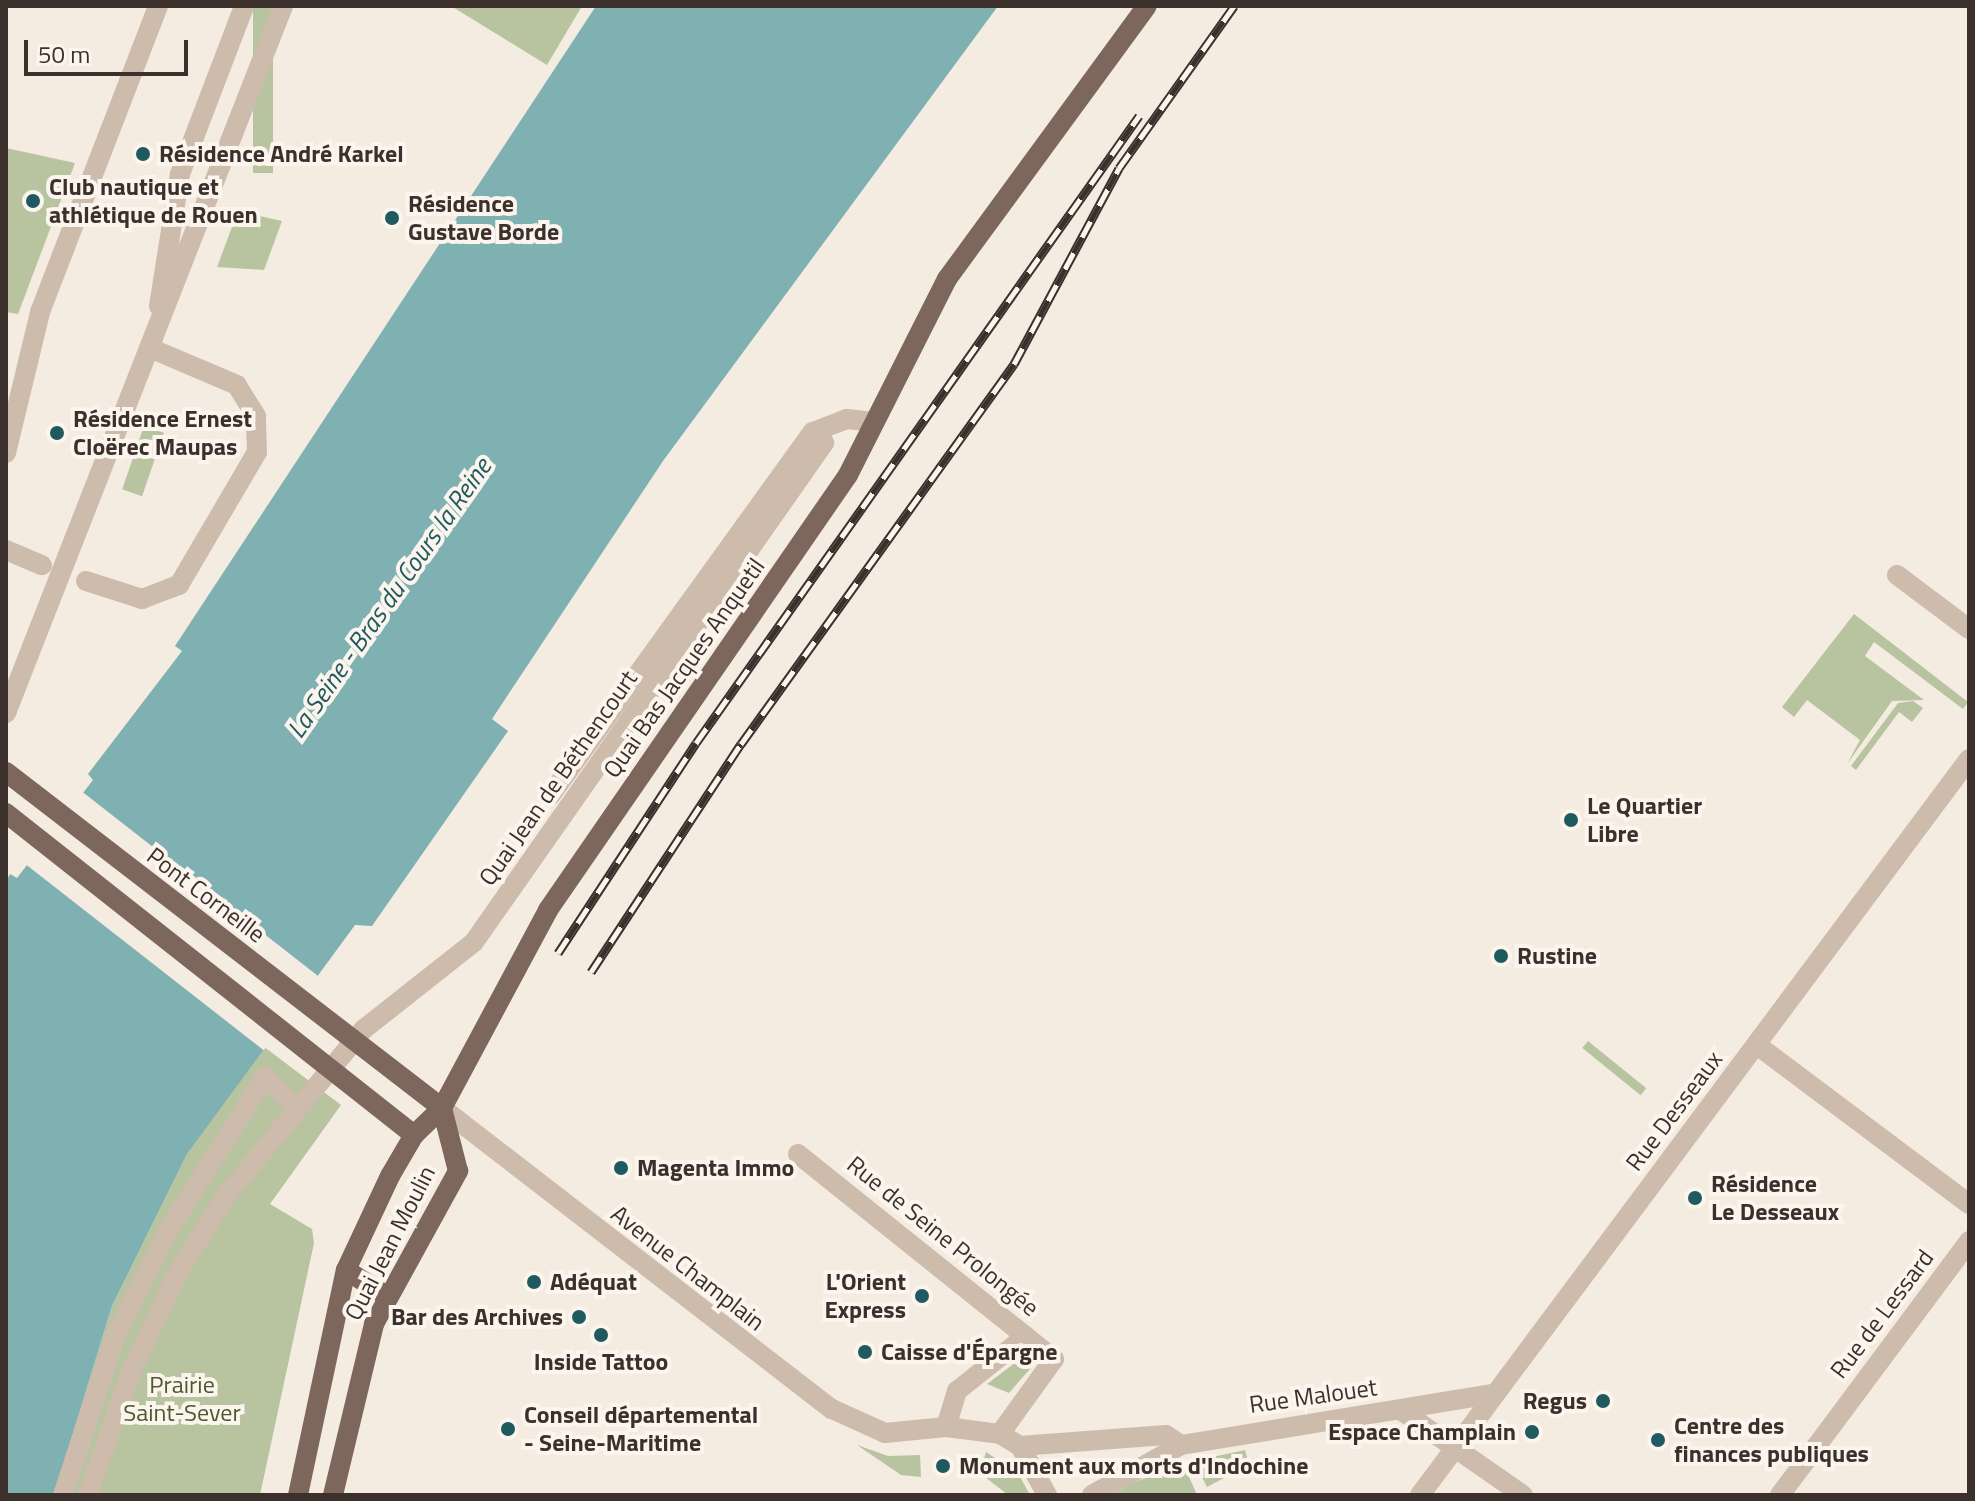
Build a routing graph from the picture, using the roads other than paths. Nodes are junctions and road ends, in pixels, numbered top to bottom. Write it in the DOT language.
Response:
graph roads {
  1 [pos="158,6"];
  2 [pos="244,6"];
  3 [pos="283,6"];
  4 [pos="1147,6"];
  5 [pos="152,343"];
  6 [pos="874,422"];
  7 [pos="824,443"];
  8 [pos="6,453"];
  9 [pos="6,550"];
  10 [pos="42,565"];
  11 [pos="1897,575"];
  12 [pos="86,581"];
  13 [pos="1969,629"];
  14 [pos="6,713"];
  15 [pos="1969,759"];
  16 [pos="6,772"];
  17 [pos="550,796"];
  18 [pos="6,813"];
  19 [pos="1757,1045"];
  20 [pos="442,1108"];
  21 [pos="297,1109"];
  22 [pos="414,1135"];
  23 [pos="798,1154"];
  24 [pos="1969,1204"];
  25 [pos="1969,1241"];
  26 [pos="346,1270"];
  27 [pos="388,1297"];
  28 [pos="1026,1336"];
  29 [pos="1493,1394"];
  30 [pos="1402,1411"];
  31 [pos="946,1427"];
  32 [pos="1000,1434"];
  33 [pos="1181,1445"];
  34 [pos="1020,1446"];
  35 [pos="1458,1448"];
  36 [pos="63,1495"];
  37 [pos="88,1495"];
  38 [pos="298,1495"];
  39 [pos="333,1495"];
  40 [pos="1047,1495"];
  41 [pos="1092,1495"];
  42 [pos="1420,1495"];
  43 [pos="1523,1495"];
  44 [pos="1780,1495"];
  1 -- 8 [label="street"];
  2 -- 5 [label="street"];
  3 -- 5 [label="street"];
  4 -- 6 [label="main road, Quai Bas Jacques Anquetil"];
  5 -- 12 [label="street"];
  5 -- 14 [label="street"];
  6 -- 17 [label="street, Quai Bas Jacques Anquetil"];
  6 -- 20 [label="main road, Quai Bas Jacques Anquetil"];
  7 -- 21 [label="street, Quai Jean de Béthencourt"];
  9 -- 10 [label="street"];
  11 -- 13 [label="street"];
  15 -- 19 [label="street, Rue Desseaux"];
  16 -- 20 [label="main road, Pont Corneille"];
  18 -- 22 [label="main road"];
  19 -- 24 [label="street"];
  19 -- 29 [label="street, Rue Desseaux"];
  20 -- 22 [label="main road, Quai Jean Moulin"];
  20 -- 27 [label="main road, Quai Jean Moulin"];
  20 -- 31 [label="street, Avenue Champlain"];
  21 -- 36 [label="street"];
  21 -- 37 [label="street, Quai Jean de Béthencourt"];
  22 -- 26 [label="main road, Quai Jean Moulin"];
  23 -- 28 [label="street, Rue de Seine Prolongée"];
  25 -- 44 [label="street, Rue de Lessard"];
  26 -- 27 [label="main road"];
  26 -- 38 [label="main road, Quai Jean Moulin"];
  27 -- 39 [label="main road, Quai Jean Moulin"];
  28 -- 31 [label="street"];
  28 -- 32 [label="street, Rue de Seine Prolongée"];
  29 -- 30 [label="street"];
  29 -- 35 [label="street, Rue Desseaux"];
  30 -- 33 [label="street, Rue Malouet"];
  30 -- 35 [label="street, Rue Malouet"];
  31 -- 32 [label="street, Avenue Champlain"];
  32 -- 34 [label="street"];
  33 -- 34 [label="street, Rue Malouet"];
  33 -- 41 [label="street, Rue Malouet"];
  34 -- 40 [label="street"];
  35 -- 42 [label="street, Rue Desseaux"];
  35 -- 43 [label="street, Rue Malouet"];
}
